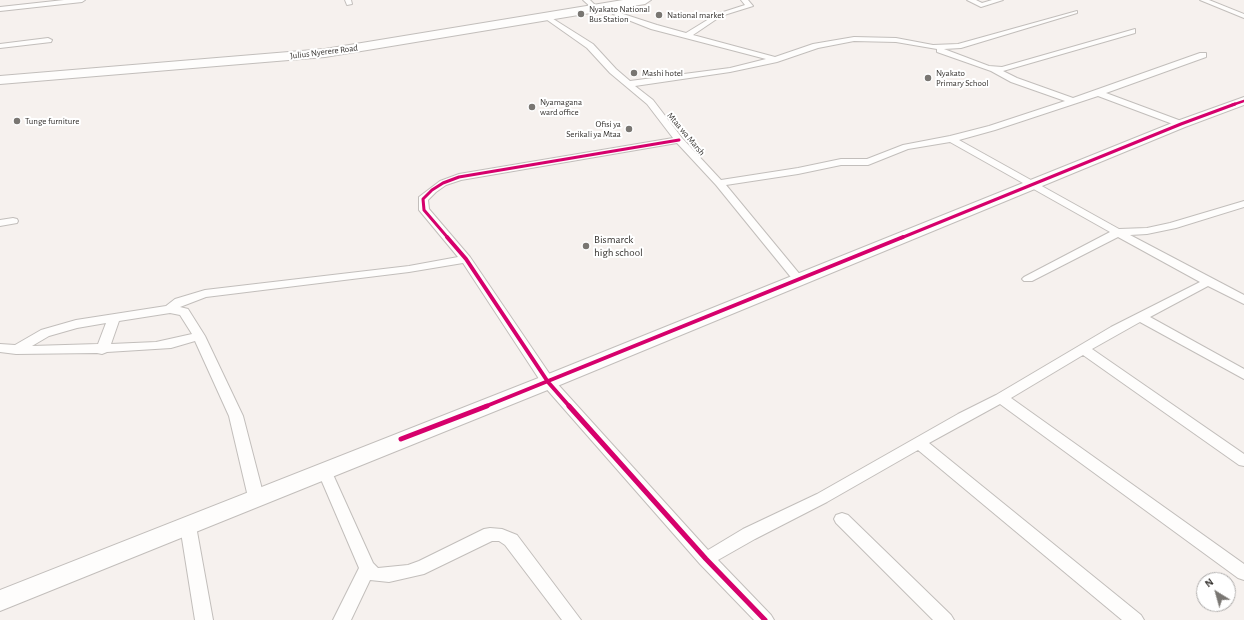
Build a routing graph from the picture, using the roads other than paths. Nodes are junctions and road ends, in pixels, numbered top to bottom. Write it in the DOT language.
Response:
graph roads {
  1 [pos="82,0"];
  2 [pos="645,0"];
  3 [pos="744,0"];
  4 [pos="970,0"];
  5 [pos="1000,0"];
  6 [pos="1203,0"];
  7 [pos="590,4"];
  8 [pos="609,6"];
  9 [pos="0,9"];
  10 [pos="1075,12"];
  11 [pos="545,16"];
  12 [pos="1244,16"];
  13 [pos="1132,31"];
  14 [pos="687,36"];
  15 [pos="48,40"];
  16 [pos="0,46"];
  17 [pos="933,47"];
  18 [pos="1203,55"];
  19 [pos="774,60"];
  20 [pos="994,69"];
  21 [pos="1,81"];
  22 [pos="630,84"];
  23 [pos="1098,93"];
  24 [pos="1073,101"];
  25 [pos="1241,104"];
  26 [pos="1181,124"];
  27 [pos="679,140"];
  28 [pos="950,140"];
  29 [pos="719,183"];
  30 [pos="1034,184"];
  31 [pos="1244,204"];
  32 [pos="13,221"];
  33 [pos="0,223"];
  34 [pos="1118,232"];
  35 [pos="466,259"];
  36 [pos="798,279"];
  37 [pos="1028,279"];
  38 [pos="1208,282"];
  39 [pos="1225,289"];
  40 [pos="1244,292"];
  41 [pos="1244,300"];
  42 [pos="170,309"];
  43 [pos="1141,317"];
  44 [pos="114,318"];
  45 [pos="199,336"];
  46 [pos="0,348"];
  47 [pos="102,349"];
  48 [pos="1083,349"];
  49 [pos="16,350"];
  50 [pos="1244,375"];
  51 [pos="548,382"];
  52 [pos="1001,398"];
  53 [pos="919,443"];
  54 [pos="1244,461"];
  55 [pos="324,470"];
  56 [pos="256,497"];
  57 [pos="842,519"];
  58 [pos="188,526"];
  59 [pos="706,559"];
  60 [pos="367,568"];
  61 [pos="1244,573"];
  62 [pos="0,601"];
  63 [pos="204,620"];
  64 [pos="342,620"];
  65 [pos="572,620"];
  66 [pos="765,620"];
  67 [pos="945,620"];
  68 [pos="1135,620"];
  1 -- 9 [label="street"];
  2 -- 8 [label="highway, Julius Nyerere Road"];
  3 -- 14 [label="street"];
  4 -- 5 [label="street"];
  6 -- 12 [label="street"];
  7 -- 8 [label="highway, Julius Nyerere Road"];
  7 -- 11 [label="highway, Julius Nyerere Road"];
  8 -- 14 [label="street"];
  10 -- 17 [label="street"];
  11 -- 21 [label="highway, Julius Nyerere Road"];
  11 -- 22 [label="street, Mtaa wa Marsh"];
  13 -- 20 [label="street"];
  14 -- 19 [label="street"];
  15 -- 16 [label="street"];
  17 -- 19 [label="street"];
  17 -- 20 [label="street"];
  18 -- 23 [label="street"];
  19 -- 22 [label="street"];
  20 -- 24 [label="street"];
  22 -- 27 [label="street, Mtaa wa Marsh"];
  23 -- 24 [label="street"];
  23 -- 26 [label="street"];
  24 -- 28 [label="street"];
  25 -- 26 [label="street"];
  26 -- 30 [label="street"];
  27 -- 29 [label="street, Mtaa wa Marsh"];
  27 -- 35 [label="street"];
  28 -- 29 [label="street"];
  28 -- 30 [label="street"];
  29 -- 36 [label="street, Mtaa wa Marsh"];
  30 -- 34 [label="street"];
  30 -- 36 [label="street"];
  31 -- 34 [label="street"];
  32 -- 33 [label="street"];
  34 -- 37 [label="street"];
  34 -- 38 [label="street"];
  35 -- 42 [label="street"];
  35 -- 51 [label="street"];
  36 -- 51 [label="street"];
  38 -- 39 [label="street"];
  38 -- 43 [label="street"];
  39 -- 40 [label="street"];
  39 -- 41 [label="street"];
  42 -- 44 [label="street"];
  42 -- 45 [label="street"];
  43 -- 48 [label="street"];
  43 -- 50 [label="street"];
  44 -- 47 [label="street"];
  44 -- 49 [label="street"];
  45 -- 47 [label="street"];
  45 -- 56 [label="street"];
  46 -- 49 [label="street"];
  47 -- 49 [label="street"];
  48 -- 52 [label="street"];
  48 -- 54 [label="street"];
  51 -- 55 [label="street"];
  51 -- 59 [label="street"];
  52 -- 53 [label="street"];
  52 -- 61 [label="street"];
  53 -- 59 [label="street"];
  53 -- 68 [label="street"];
  55 -- 56 [label="street"];
  55 -- 60 [label="street"];
  56 -- 58 [label="street"];
  57 -- 67 [label="street"];
  58 -- 62 [label="street"];
  58 -- 63 [label="street"];
  59 -- 66 [label="street"];
  60 -- 64 [label="street"];
  60 -- 65 [label="street"];
}
